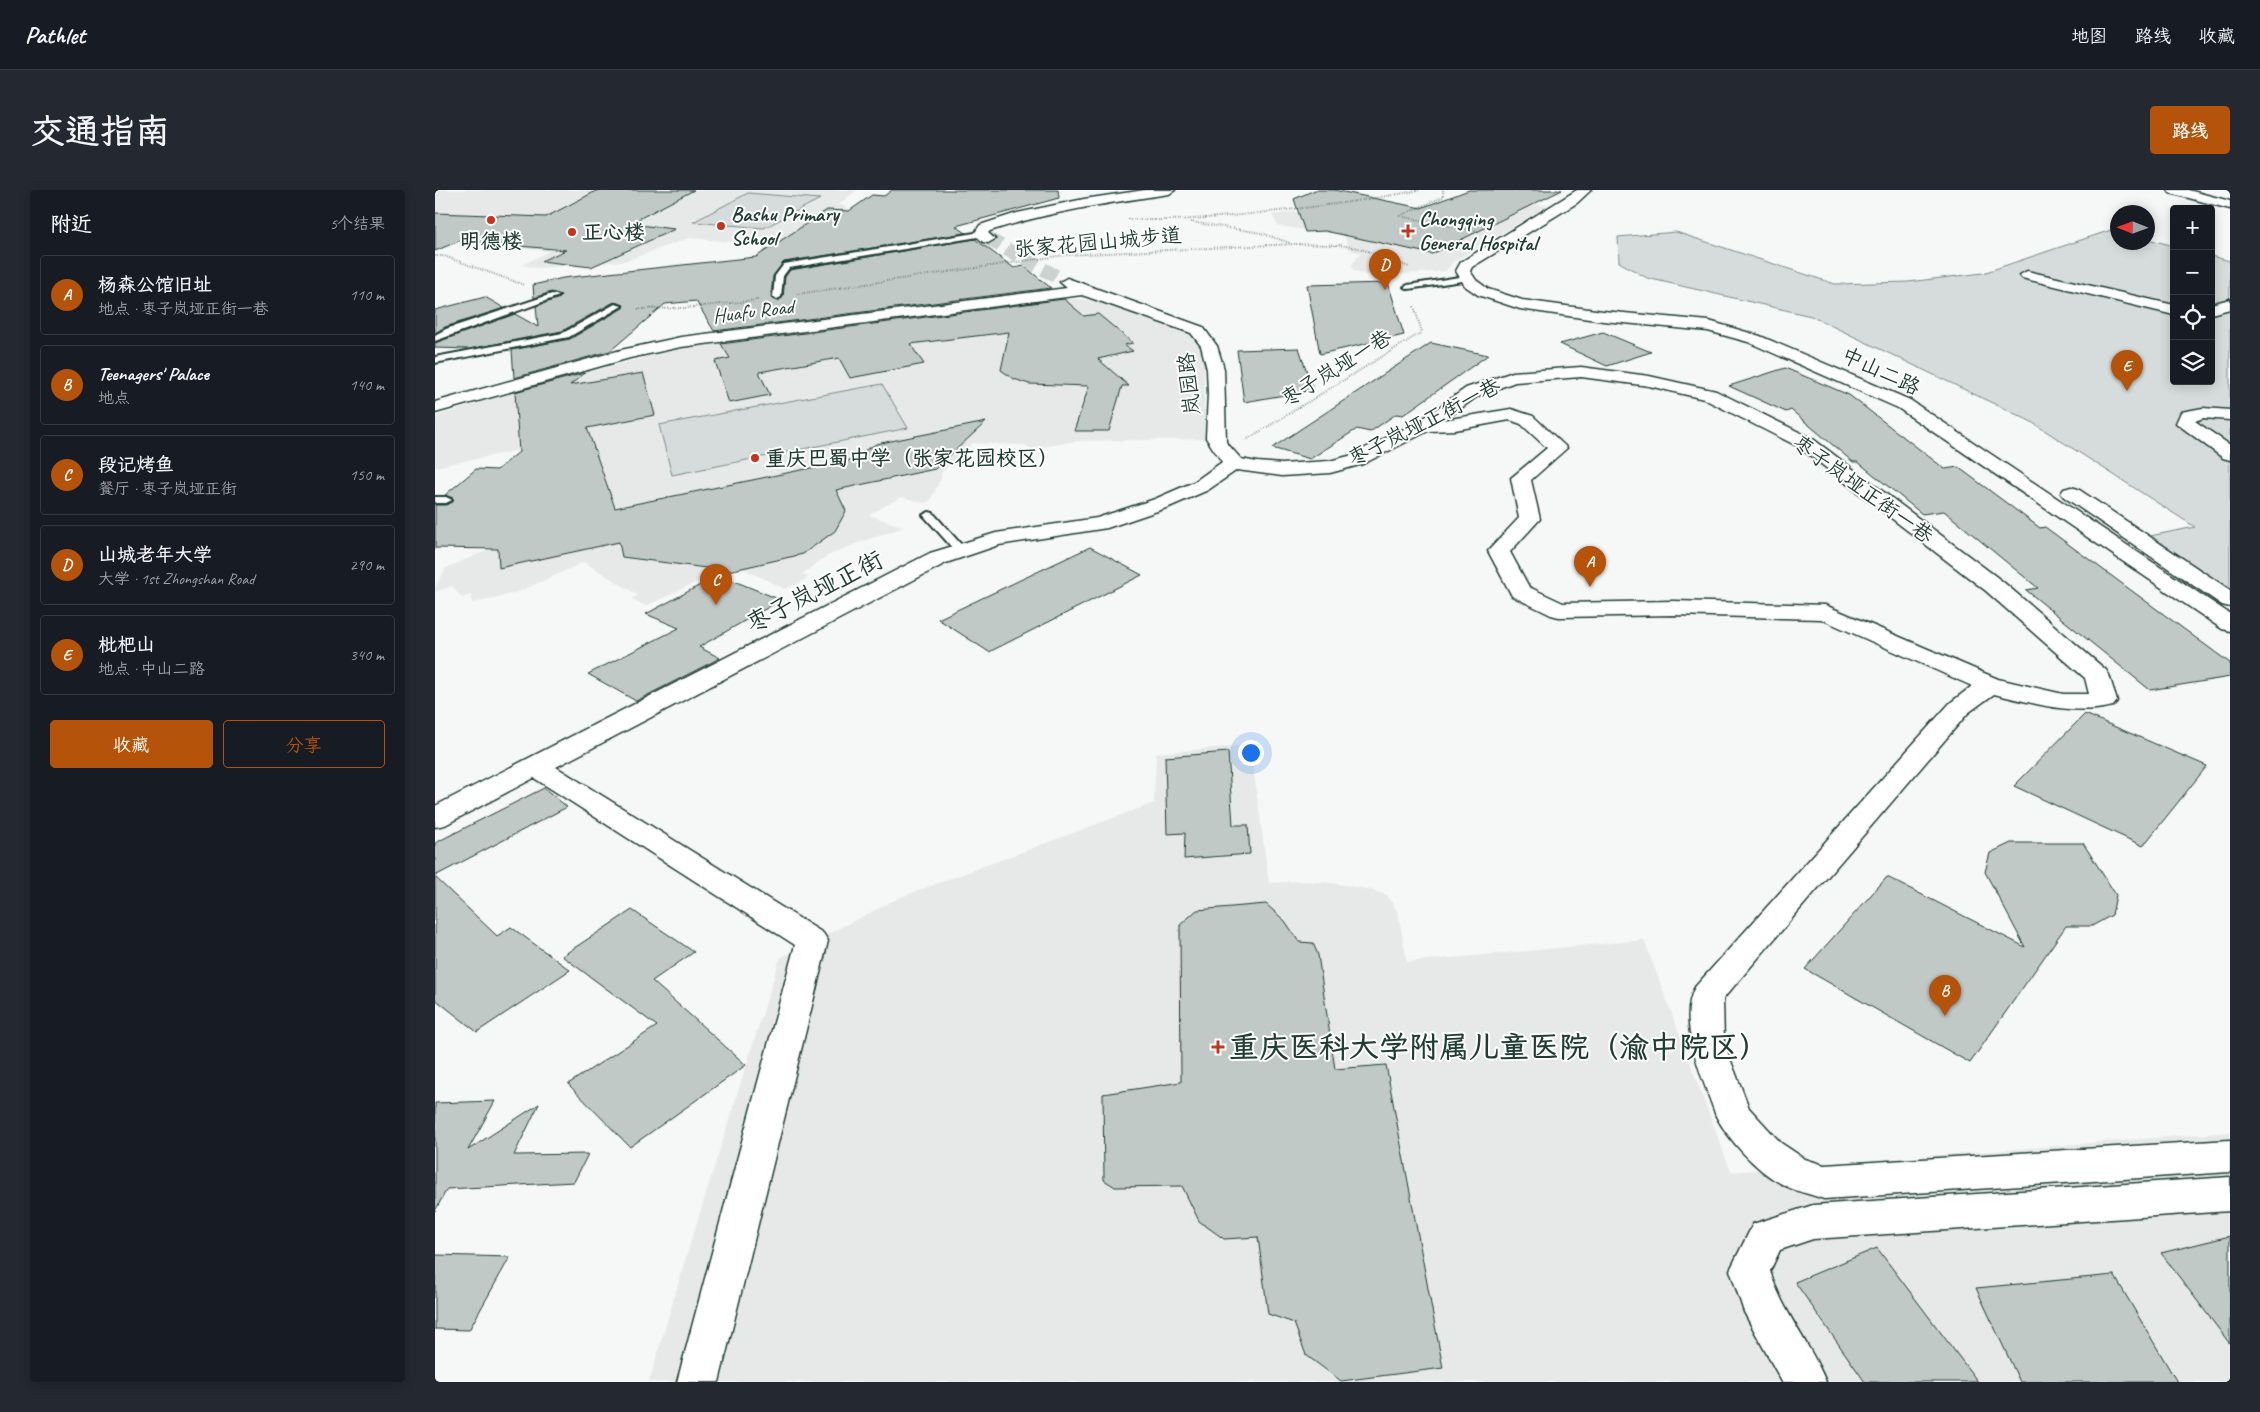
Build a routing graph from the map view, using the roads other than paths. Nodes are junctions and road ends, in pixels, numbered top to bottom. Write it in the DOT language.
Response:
graph roads {
  1 [pos="1169,190"];
  2 [pos="2174,190"];
  3 [pos="1592,192"];
  4 [pos="2230,205"];
  5 [pos="985,236"];
  6 [pos="2027,275"];
  7 [pos="1056,276"];
  8 [pos="1474,278"];
  9 [pos="1408,287"];
  10 [pos="1083,290"];
  11 [pos="555,296"];
  12 [pos="777,298"];
  13 [pos="618,306"];
  14 [pos="2219,307"];
  15 [pos="2170,309"];
  16 [pos="2230,318"];
  17 [pos="435,338"];
  18 [pos="435,360"];
  19 [pos="1920,395"];
  20 [pos="435,408"];
  21 [pos="2230,416"];
  22 [pos="1424,426"];
  23 [pos="2230,454"];
  24 [pos="1229,458"];
  25 [pos="2059,485"];
  26 [pos="929,514"];
  27 [pos="961,551"];
  28 [pos="2230,600"];
  29 [pos="2230,624"];
  30 [pos="1990,685"];
  31 [pos="535,766"];
  32 [pos="435,818"];
  33 [pos="2230,1156"];
  34 [pos="2230,1194"];
  35 [pos="697,1382"];
  36 [pos="1805,1382"];
  1 -- 5 [label="street"];
  2 -- 4 [label="street"];
  3 -- 8 [label="street"];
  3 -- 8 [label="street"];
  5 -- 12 [label="lane"];
  6 -- 15 [label="street"];
  7 -- 10 [label="street"];
  8 -- 9 [label="lane"];
  8 -- 19 [label="street, 中山二路"];
  8 -- 29 [label="street, 中山二路"];
  10 -- 20 [label="street, Huafu Road"];
  10 -- 24 [label="street, 岚园路"];
  11 -- 17 [label="lane"];
  13 -- 18 [label="lane"];
  14 -- 16 [label="street"];
  21 -- 23 [label="street"];
  22 -- 24 [label="street, 枣子岚垭正街一巷"];
  22 -- 30 [label="street"];
  22 -- 30 [label="street, 枣子岚垭正街一巷"];
  24 -- 27 [label="street, 枣子岚垭正街"];
  25 -- 28 [label="street"];
  26 -- 27 [label="lane"];
  27 -- 31 [label="street, 枣子岚垭正街"];
  30 -- 33 [label="street"];
  31 -- 32 [label="street, 枣子岚垭正街"];
  31 -- 35 [label="street"];
  34 -- 36 [label="street"];
}
